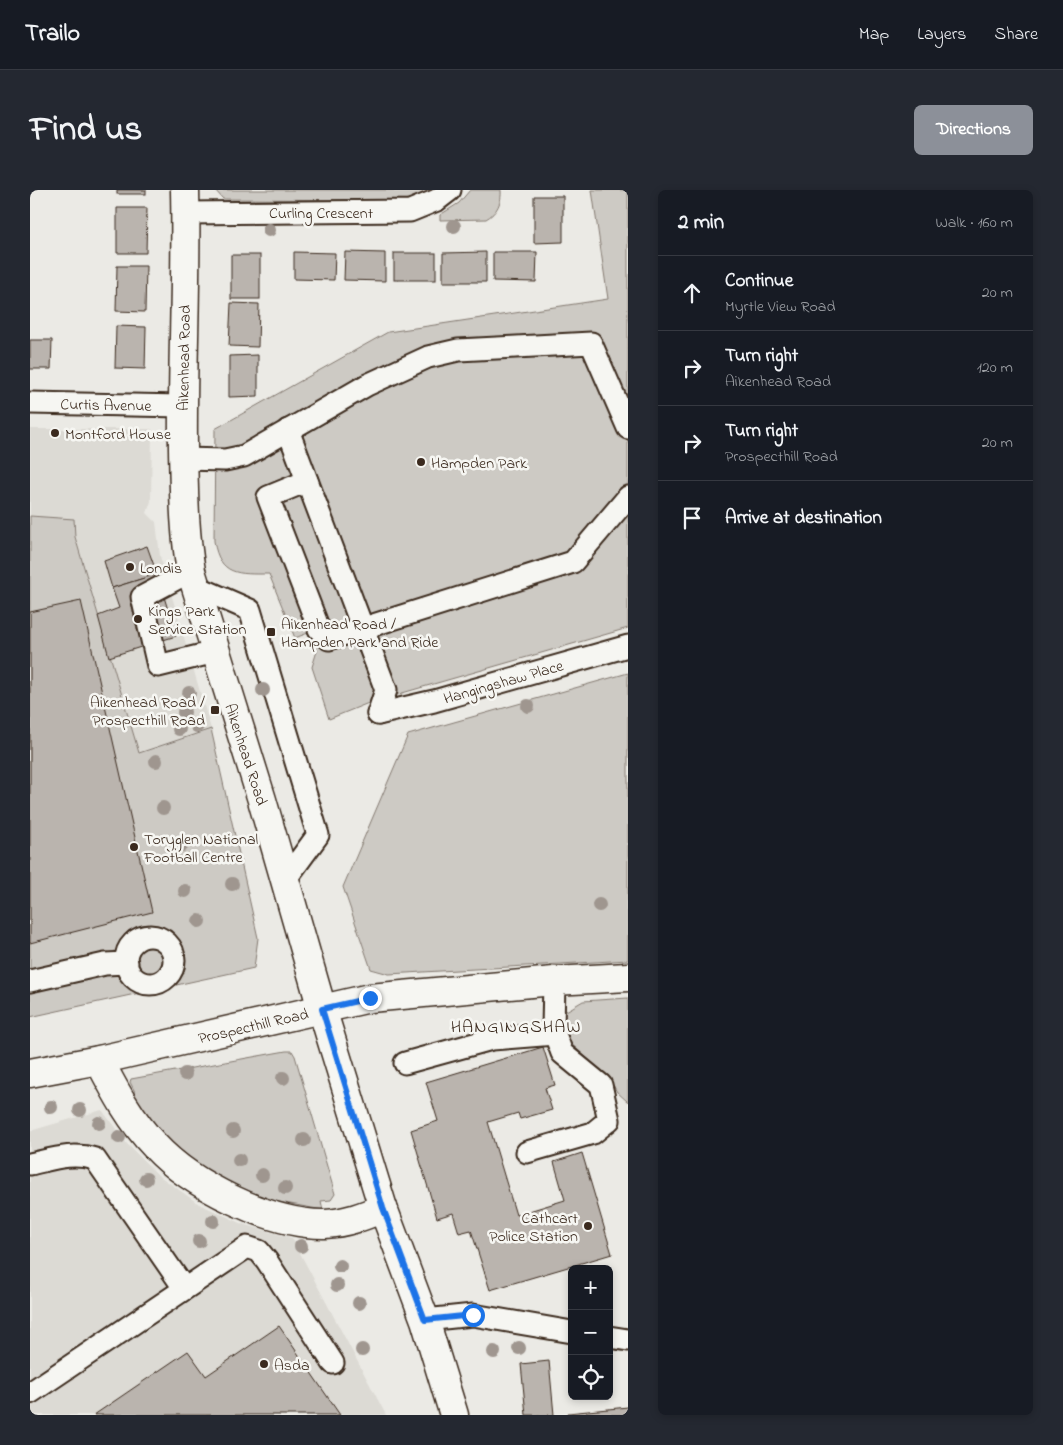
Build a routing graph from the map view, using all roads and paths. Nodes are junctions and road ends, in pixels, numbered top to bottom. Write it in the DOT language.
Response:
graph roads {
  1 [pos="450,190"];
  2 [pos="186,201"];
  3 [pos="30,403"];
  4 [pos="182,406"];
  5 [pos="628,428"];
  6 [pos="288,430"];
  7 [pos="183,459"];
  8 [pos="307,481"];
  9 [pos="628,497"];
  10 [pos="193,578"];
  11 [pos="364,628"];
  12 [pos="628,646"];
  13 [pos="215,652"];
  14 [pos="285,880"];
  15 [pos="126,963"];
  16 [pos="628,977"];
  17 [pos="30,981"];
  18 [pos="554,981"];
  19 [pos="322,1009"];
  20 [pos="555,1034"];
  21 [pos="99,1060"];
  22 [pos="405,1063"];
  23 [pos="30,1073"];
  24 [pos="527,1152"];
  25 [pos="30,1164"];
  26 [pos="383,1208"];
  27 [pos="184,1288"];
  28 [pos="425,1320"];
  29 [pos="568,1331"];
  30 [pos="613,1338"];
  31 [pos="628,1340"];
  32 [pos="333,1363"];
  33 [pos="30,1393"];
  34 [pos="454,1415"];
  1 -- 2 [label="street, Curling Crescent"];
  2 -- 4 [label="main road, Aikenhead Road"];
  3 -- 4 [label="street, Curtis Avenue"];
  4 -- 7 [label="main road, Aikenhead Road"];
  5 -- 6 [label="street"];
  6 -- 7 [label="street"];
  6 -- 8 [label="street"];
  7 -- 10 [label="main road, Aikenhead Road"];
  8 -- 11 [label="street"];
  8 -- 11 [label="street"];
  9 -- 11 [label="street"];
  10 -- 13 [label="main road, Aikenhead Road"];
  10 -- 13 [label="street"];
  10 -- 14 [label="street"];
  11 -- 12 [label="street, Hangingshaw Place"];
  13 -- 14 [label="main road, Aikenhead Road"];
  14 -- 19 [label="main road, Aikenhead Road"];
  15 -- 17 [label="street"];
  16 -- 18 [label="main road, Prospecthill Road"];
  18 -- 19 [label="main road, Prospecthill Road"];
  18 -- 20 [label="street"];
  19 -- 21 [label="main road, Prospecthill Road"];
  19 -- 26 [label="main road, Aikenhead Road"];
  20 -- 22 [label="street"];
  20 -- 24 [label="street"];
  21 -- 23 [label="main road, Prospecthill Road"];
  21 -- 26 [label="main road"];
  25 -- 27 [label="street"];
  26 -- 28 [label="main road, Aikenhead Road"];
  27 -- 32 [label="street"];
  27 -- 33 [label="street"];
  28 -- 29 [label="street"];
  28 -- 34 [label="main road, Aikenhead Road"];
  30 -- 31 [label="street"];
}
